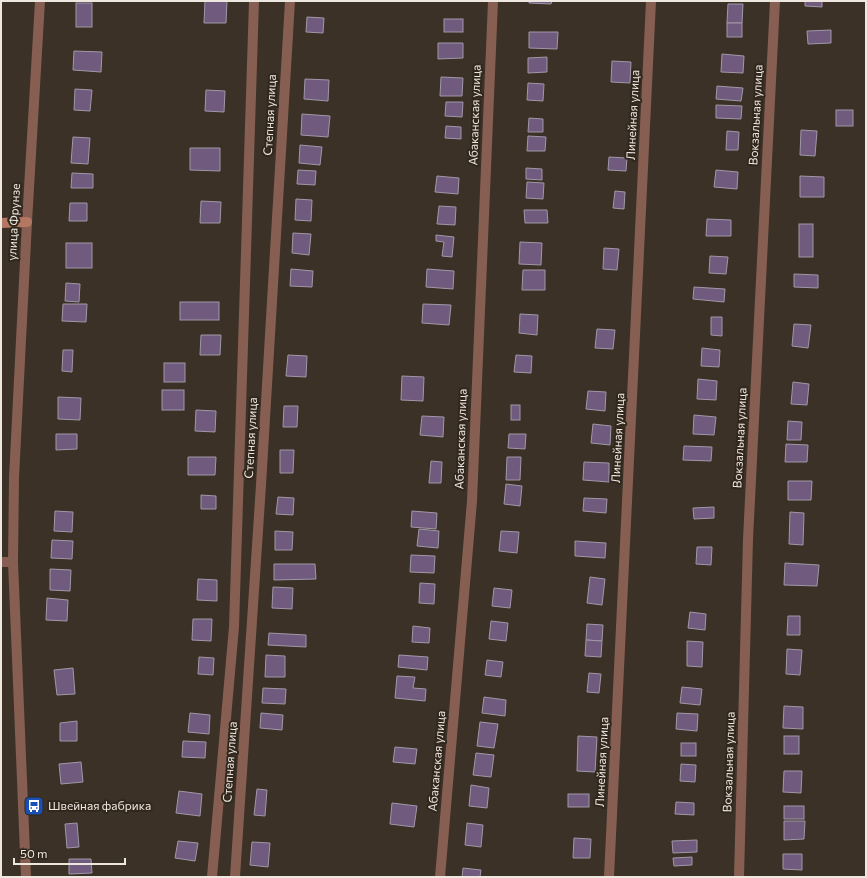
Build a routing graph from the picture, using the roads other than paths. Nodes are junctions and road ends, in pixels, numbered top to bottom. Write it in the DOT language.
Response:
graph roads {
  1 [pos="40,1"];
  2 [pos="254,1"];
  3 [pos="290,1"];
  4 [pos="493,1"];
  5 [pos="651,1"];
  6 [pos="775,1"];
  7 [pos="27,222"];
  8 [pos="1,223"];
  9 [pos="1,562"];
  10 [pos="13,562"];
  11 [pos="26,877"];
  12 [pos="212,877"];
  13 [pos="235,877"];
  14 [pos="440,877"];
  15 [pos="609,877"];
  16 [pos="739,877"];
  1 -- 7 [label="street, улица Фрунзе"];
  2 -- 12 [label="street, Степная улица"];
  3 -- 13 [label="street, Степная улица"];
  4 -- 14 [label="street, Абаканская улица"];
  5 -- 15 [label="street, Линейная улица"];
  6 -- 16 [label="street, Вокзальная улица"];
  7 -- 8 [label="street"];
  7 -- 10 [label="street, улица Фрунзе"];
  9 -- 10 [label="street"];
  10 -- 11 [label="street, улица Фрунзе"];
}
